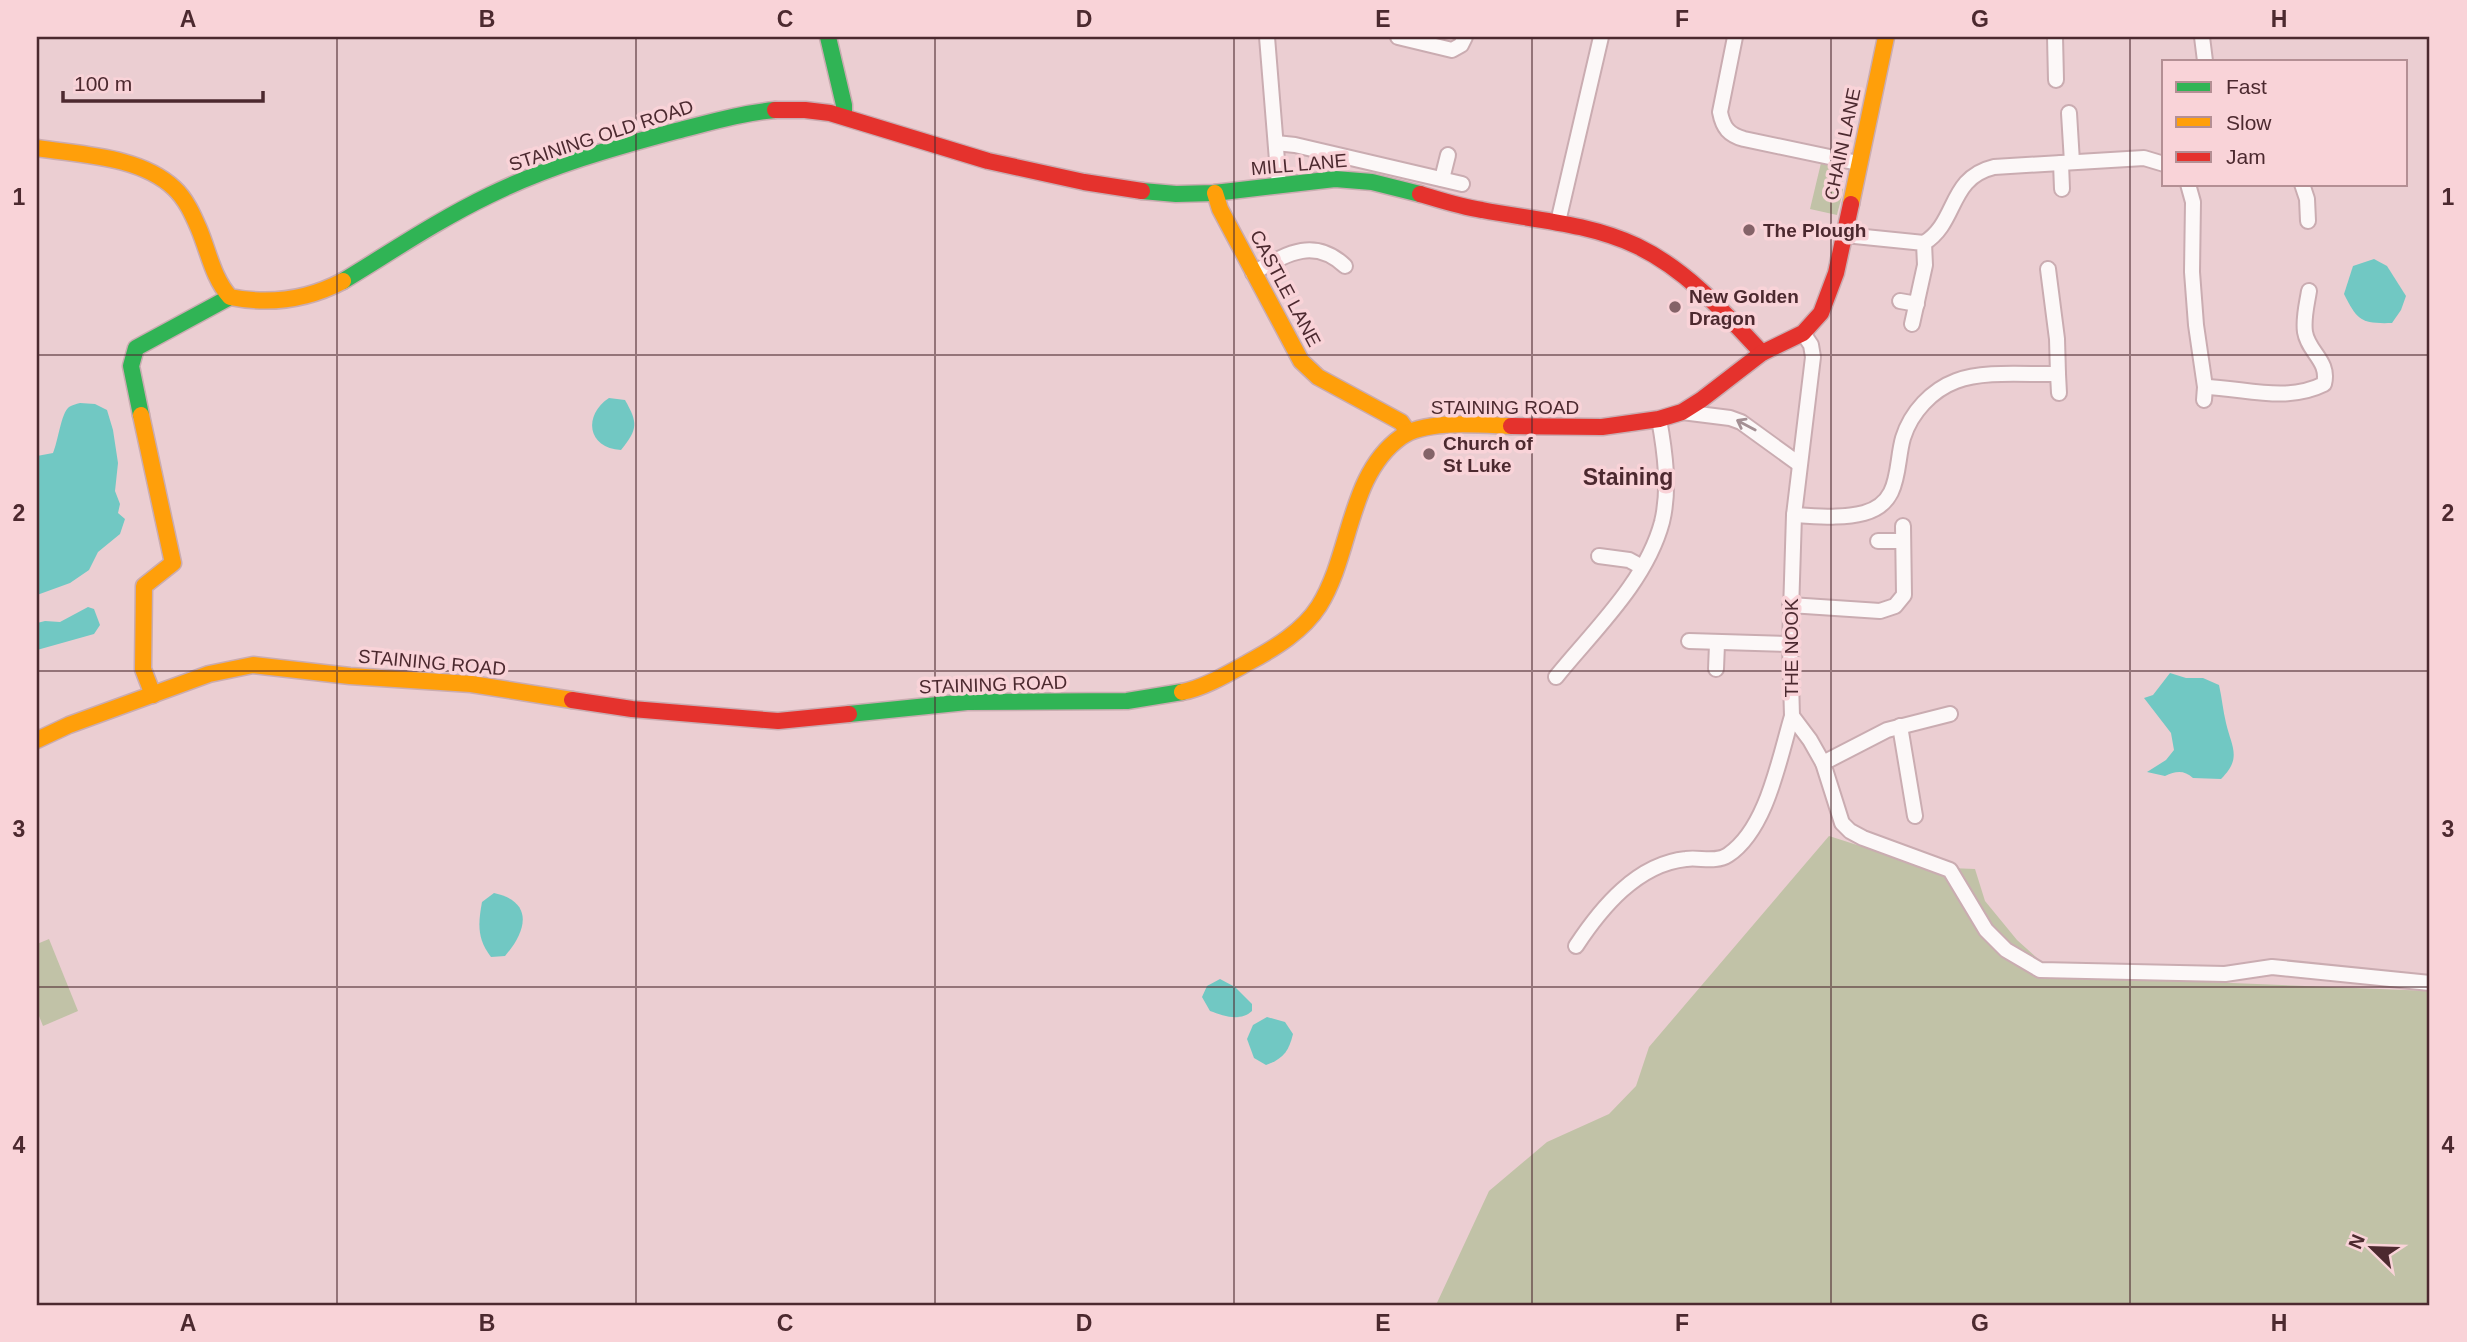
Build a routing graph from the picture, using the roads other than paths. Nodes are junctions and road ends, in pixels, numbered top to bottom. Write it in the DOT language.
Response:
graph roads {
  1 [pos="828,37"];
  2 [pos="1267,37"];
  3 [pos="1398,37"];
  4 [pos="1465,37"];
  5 [pos="1601,37"];
  6 [pos="1735,37"];
  7 [pos="1886,37"];
  8 [pos="2055,37"];
  9 [pos="2202,37"];
  10 [pos="2205,60"];
  11 [pos="2056,80"];
  12 [pos="2069,113"];
  13 [pos="844,115"];
  14 [pos="1276,143"];
  15 [pos="37,148"];
  16 [pos="1448,155"];
  17 [pos="1858,163"];
  18 [pos="2066,163"];
  19 [pos="2162,163"];
  20 [pos="1442,180"];
  21 [pos="1462,184"];
  22 [pos="1279,185"];
  23 [pos="2189,186"];
  24 [pos="2303,186"];
  25 [pos="2062,189"];
  26 [pos="1216,193"];
  27 [pos="2308,221"];
  28 [pos="1558,222"];
  29 [pos="1845,235"];
  30 [pos="1924,243"];
  31 [pos="1345,266"];
  32 [pos="2048,269"];
  33 [pos="1253,274"];
  34 [pos="2309,291"];
  35 [pos="230,297"];
  36 [pos="1900,301"];
  37 [pos="1917,304"];
  38 [pos="1912,324"];
  39 [pos="1803,333"];
  40 [pos="1762,353"];
  41 [pos="2058,374"];
  42 [pos="2059,393"];
  43 [pos="1682,412"];
  44 [pos="1659,419"];
  45 [pos="1408,432"];
  46 [pos="1799,464"];
  47 [pos="1794,514"];
  48 [pos="1878,541"];
  49 [pos="1599,556"];
  50 [pos="1642,567"];
  51 [pos="1790,605"];
  52 [pos="1689,641"];
  53 [pos="1717,643"];
  54 [pos="1790,644"];
  55 [pos="1716,669"];
  56 [pos="1556,677"];
  57 [pos="153,695"];
  58 [pos="1950,714"];
  59 [pos="1792,716"];
  60 [pos="1900,726"];
  61 [pos="37,740"];
  62 [pos="1824,764"];
  63 [pos="1915,816"];
  64 [pos="1576,946"];
  65 [pos="2430,983"];
  1 -- 13 [label="street"];
  2 -- 14 [label="street"];
  3 -- 4 [label="street"];
  5 -- 28 [label="street"];
  6 -- 17 [label="street"];
  7 -- 17 [label="street, CHAIN LANE"];
  8 -- 11 [label="street"];
  9 -- 10 [label="street"];
  12 -- 18 [label="street"];
  13 -- 26 [label="street, MILL LANE"];
  13 -- 35 [label="street, STAINING OLD ROAD"];
  14 -- 20 [label="street"];
  14 -- 22 [label="street"];
  15 -- 35 [label="street"];
  16 -- 20 [label="street"];
  17 -- 29 [label="street, CHAIN LANE"];
  18 -- 19 [label="street"];
  18 -- 25 [label="street"];
  18 -- 30 [label="street"];
  20 -- 21 [label="street"];
  22 -- 26 [label="street, MILL LANE"];
  22 -- 28 [label="street, MILL LANE"];
  23 -- 34 [label="street"];
  24 -- 27 [label="street"];
  26 -- 33 [label="street, CASTLE LANE"];
  28 -- 40 [label="street, MILL LANE"];
  29 -- 30 [label="street"];
  29 -- 39 [label="street, CHAIN LANE"];
  30 -- 37 [label="street"];
  31 -- 33 [label="street"];
  32 -- 41 [label="street"];
  33 -- 45 [label="street, CASTLE LANE"];
  35 -- 57 [label="street"];
  36 -- 37 [label="street"];
  37 -- 38 [label="street"];
  39 -- 40 [label="street, STAINING ROAD"];
  39 -- 46 [label="street, THE NOOK"];
  40 -- 43 [label="street, STAINING ROAD"];
  41 -- 42 [label="street"];
  41 -- 47 [label="street"];
  43 -- 44 [label="street, STAINING ROAD"];
  46 -- 43 [label="street, one-way"];
  44 -- 45 [label="street, STAINING ROAD"];
  44 -- 50 [label="street"];
  45 -- 57 [label="street, STAINING ROAD"];
  46 -- 47 [label="street, THE NOOK"];
  47 -- 51 [label="street, THE NOOK"];
  48 -- 51 [label="street"];
  49 -- 50 [label="street"];
  50 -- 56 [label="street"];
  51 -- 54 [label="street, THE NOOK"];
  52 -- 53 [label="street"];
  53 -- 54 [label="street"];
  53 -- 55 [label="street"];
  54 -- 59 [label="street, THE NOOK"];
  57 -- 61 [label="street, STAINING ROAD"];
  58 -- 60 [label="street"];
  59 -- 62 [label="street, THE NOOK"];
  59 -- 64 [label="street"];
  60 -- 62 [label="street"];
  60 -- 63 [label="street"];
  62 -- 65 [label="street, THE NOOK"];
}
